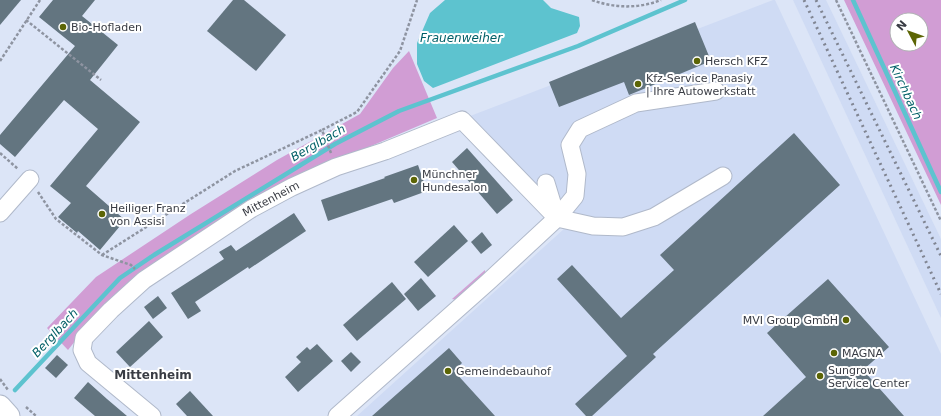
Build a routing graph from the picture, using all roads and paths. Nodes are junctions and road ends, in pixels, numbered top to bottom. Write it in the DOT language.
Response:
graph roads {
  1 [pos="40,0"];
  2 [pos="417,0"];
  3 [pos="592,0"];
  4 [pos="661,0"];
  5 [pos="836,0"];
  6 [pos="26,20"];
  7 [pos="0,61"];
  8 [pos="101,80"];
  9 [pos="716,91"];
  10 [pos="322,130"];
  11 [pos="0,153"];
  12 [pos="331,154"];
  13 [pos="723,176"];
  14 [pos="30,179"];
  15 [pos="546,183"];
  16 [pos="0,213"];
  17 [pos="557,218"];
  18 [pos="941,221"];
  19 [pos="102,255"];
  20 [pos="131,265"];
  21 [pos="0,406"];
  22 [pos="9,416"];
  23 [pos="152,416"];
  24 [pos="337,416"];
  1 -- 6 [label="path"];
  2 -- 10 [label="path"];
  3 -- 4 [label="path"];
  5 -- 18 [label="path"];
  6 -- 7 [label="path"];
  6 -- 8 [label="path"];
  9 -- 17 [label="street"];
  10 -- 12 [label="path"];
  10 -- 19 [label="path"];
  11 -- 14 [label="path"];
  13 -- 17 [label="street"];
  14 -- 16 [label="street"];
  14 -- 19 [label="path"];
  15 -- 17 [label="street"];
  17 -- 23 [label="street, Mittenheim"];
  17 -- 24 [label="street"];
  19 -- 20 [label="path"];
  21 -- 22 [label="main road"];
}
